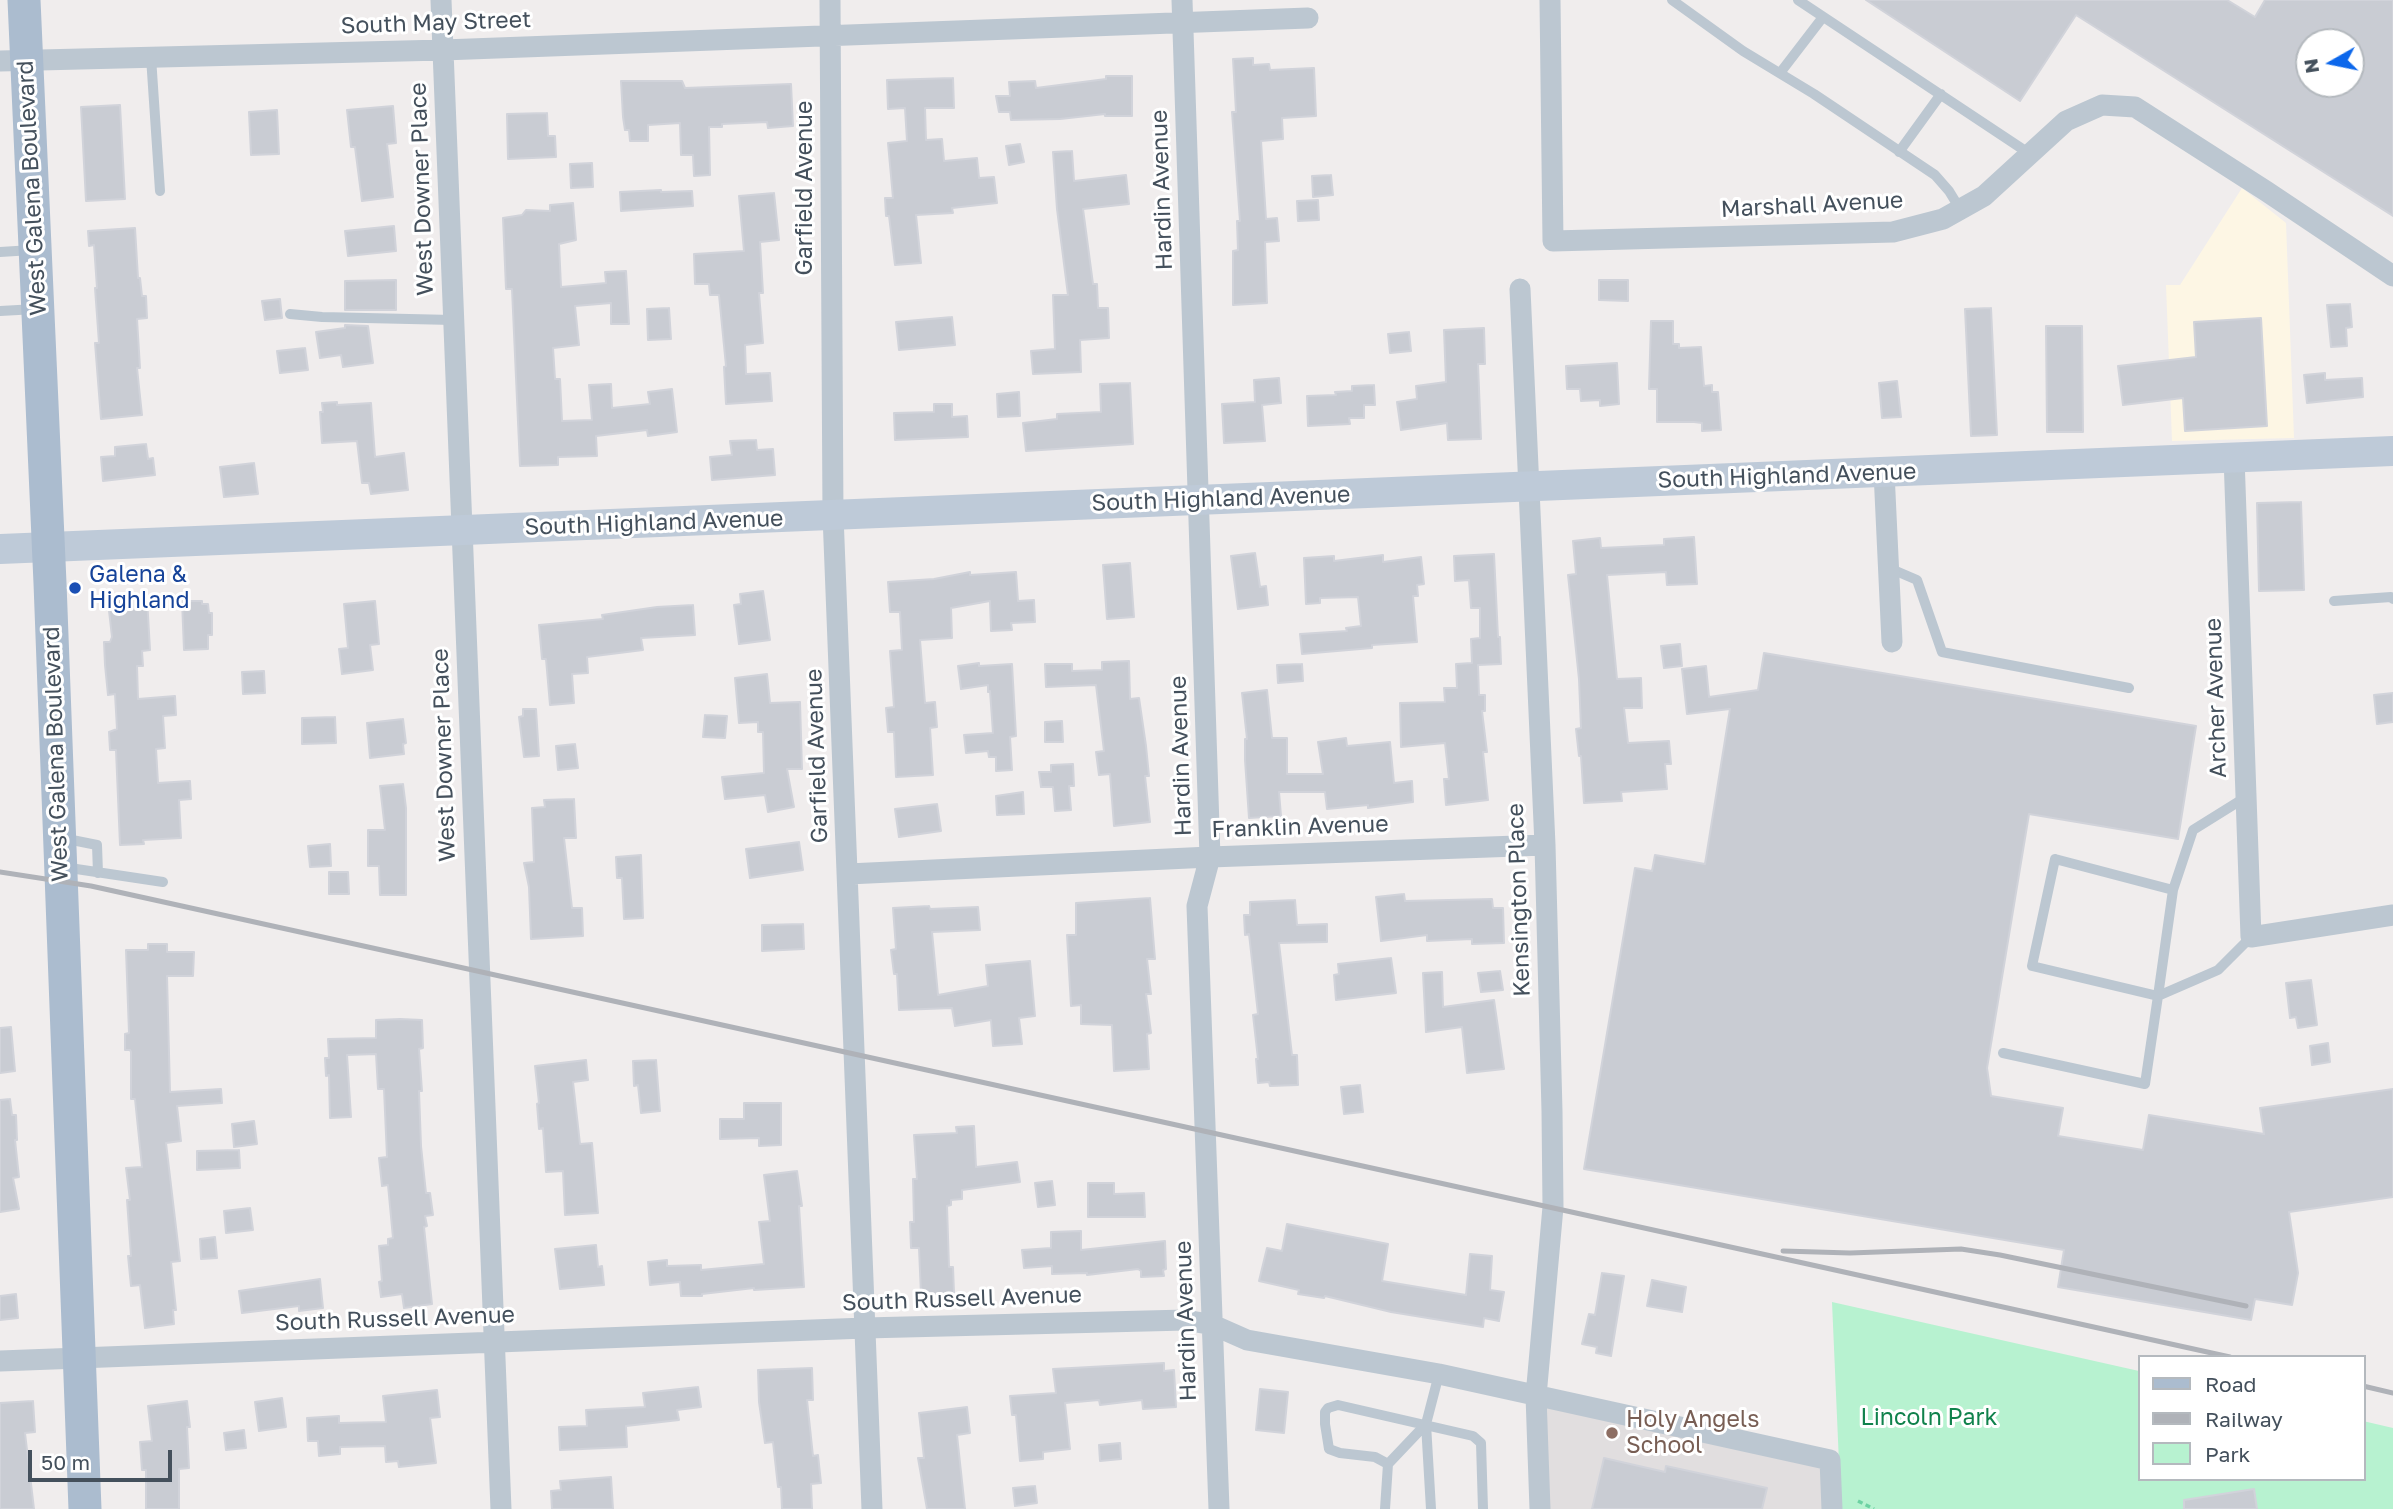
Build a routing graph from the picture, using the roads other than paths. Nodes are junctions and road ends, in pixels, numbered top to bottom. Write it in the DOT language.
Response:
graph roads {
  1 [pos="24,0"];
  2 [pos="441,0"];
  3 [pos="830,0"];
  4 [pos="1182,0"];
  5 [pos="1550,0"];
  6 [pos="1672,0"];
  7 [pos="1798,0"];
  8 [pos="1823,17"];
  9 [pos="1308,18"];
  10 [pos="1183,24"];
  11 [pos="831,36"];
  12 [pos="443,50"];
  13 [pos="151,57"];
  14 [pos="13,60"];
  15 [pos="1780,73"];
  16 [pos="1941,94"];
  17 [pos="1899,152"];
  18 [pos="2030,154"];
  19 [pos="160,191"];
  20 [pos="1960,209"];
  21 [pos="35,250"];
  22 [pos="0,252"];
  23 [pos="2393,276"];
  24 [pos="1520,289"];
  25 [pos="37,309"];
  26 [pos="0,311"];
  27 [pos="290,314"];
  28 [pos="453,320"];
  29 [pos="2393,451"];
  30 [pos="2234,457"];
  31 [pos="1884,472"];
  32 [pos="1528,486"];
  33 [pos="1198,500"];
  34 [pos="833,515"];
  35 [pos="462,530"];
  36 [pos="48,548"];
  37 [pos="0,549"];
  38 [pos="1889,568"];
  39 [pos="2393,599"];
  40 [pos="2334,601"];
  41 [pos="1892,642"];
  42 [pos="2129,688"];
  43 [pos="2246,797"];
  44 [pos="1545,845"];
  45 [pos="60,852"];
  46 [pos="1210,856"];
  47 [pos="97,873"];
  48 [pos="848,874"];
  49 [pos="163,882"];
  50 [pos="2173,890"];
  51 [pos="2393,915"];
  52 [pos="2251,937"];
  53 [pos="2158,996"];
  54 [pos="2003,1054"];
  55 [pos="1213,1325"];
  56 [pos="865,1328"];
  57 [pos="494,1342"];
  58 [pos="79,1357"];
  59 [pos="0,1361"];
  60 [pos="1439,1374"];
  61 [pos="1536,1396"];
  62 [pos="1426,1424"];
  63 [pos="1388,1464"];
  64 [pos="85,1509"];
  65 [pos="501,1509"];
  66 [pos="872,1509"];
  67 [pos="1219,1509"];
  68 [pos="1385,1509"];
  69 [pos="1431,1509"];
  70 [pos="1483,1509"];
  71 [pos="1540,1509"];
  72 [pos="1832,1509"];
  1 -- 14 [label="main road, West Galena Boulevard"];
  2 -- 12 [label="street, West Downer Place"];
  3 -- 11 [label="street, Garfield Avenue"];
  4 -- 10 [label="street, Hardin Avenue"];
  5 -- 20 [label="street, Marshall Avenue"];
  6 -- 15 [label="lane"];
  7 -- 8 [label="lane"];
  8 -- 15 [label="lane"];
  8 -- 16 [label="lane"];
  9 -- 10 [label="street, South May Street"];
  10 -- 11 [label="street, South May Street"];
  10 -- 33 [label="street, Hardin Avenue"];
  11 -- 12 [label="street, South May Street"];
  11 -- 34 [label="street, Garfield Avenue"];
  12 -- 13 [label="street, South May Street"];
  12 -- 28 [label="street, West Downer Place"];
  13 -- 14 [label="street, South May Street"];
  13 -- 19 [label="lane"];
  14 -- 21 [label="main road, West Galena Boulevard"];
  15 -- 17 [label="lane"];
  16 -- 17 [label="lane"];
  16 -- 18 [label="lane"];
  17 -- 20 [label="lane"];
  18 -- 20 [label="street, Marshall Avenue"];
  18 -- 23 [label="street, Marshall Avenue"];
  21 -- 22 [label="lane"];
  21 -- 25 [label="main road, West Galena Boulevard"];
  24 -- 32 [label="street, Kensington Place"];
  25 -- 26 [label="lane"];
  25 -- 36 [label="main road, West Galena Boulevard"];
  27 -- 28 [label="lane"];
  28 -- 35 [label="street, West Downer Place"];
  29 -- 30 [label="street, South Highland Avenue"];
  30 -- 31 [label="street, South Highland Avenue"];
  30 -- 43 [label="street, Archer Avenue"];
  31 -- 32 [label="street, South Highland Avenue"];
  31 -- 38 [label="street"];
  32 -- 33 [label="street, South Highland Avenue"];
  32 -- 44 [label="street, Kensington Place"];
  33 -- 34 [label="street, South Highland Avenue"];
  33 -- 46 [label="street, Hardin Avenue"];
  34 -- 35 [label="street, South Highland Avenue"];
  34 -- 48 [label="street, Garfield Avenue"];
  35 -- 36 [label="street, South Highland Avenue"];
  35 -- 57 [label="street, West Downer Place"];
  36 -- 37 [label="street, South Highland Avenue"];
  36 -- 45 [label="main road, West Galena Boulevard"];
  38 -- 41 [label="street"];
  38 -- 42 [label="lane"];
  39 -- 40 [label="lane"];
  43 -- 50 [label="lane"];
  43 -- 52 [label="street, Archer Avenue"];
  44 -- 46 [label="street, Franklin Avenue"];
  44 -- 61 [label="street, Kensington Place"];
  45 -- 47 [label="lane"];
  45 -- 47 [label="lane"];
  45 -- 58 [label="main road, West Galena Boulevard"];
  46 -- 48 [label="street, Franklin Avenue"];
  46 -- 55 [label="street, Hardin Avenue"];
  47 -- 49 [label="lane"];
  48 -- 56 [label="street, Garfield Avenue"];
  50 -- 53 [label="lane"];
  50 -- 53 [label="lane"];
  51 -- 52 [label="street"];
  52 -- 53 [label="lane"];
  53 -- 54 [label="lane"];
  55 -- 56 [label="street, South Russell Avenue"];
  55 -- 60 [label="street, South Russell Avenue"];
  55 -- 67 [label="street, Hardin Avenue"];
  56 -- 57 [label="street, South Russell Avenue"];
  56 -- 66 [label="street, Garfield Avenue"];
  57 -- 58 [label="street, South Russell Avenue"];
  57 -- 65 [label="street, West Downer Place"];
  58 -- 59 [label="street, South Russell Avenue"];
  58 -- 64 [label="main road, West Galena Boulevard"];
  60 -- 61 [label="street, South Russell Avenue"];
  60 -- 62 [label="lane"];
  61 -- 71 [label="street, Kensington Place"];
  61 -- 72 [label="street, South Russell Avenue"];
  62 -- 63 [label="lane"];
  62 -- 63 [label="lane"];
  62 -- 69 [label="lane"];
  62 -- 70 [label="lane"];
  63 -- 68 [label="lane"];
}
